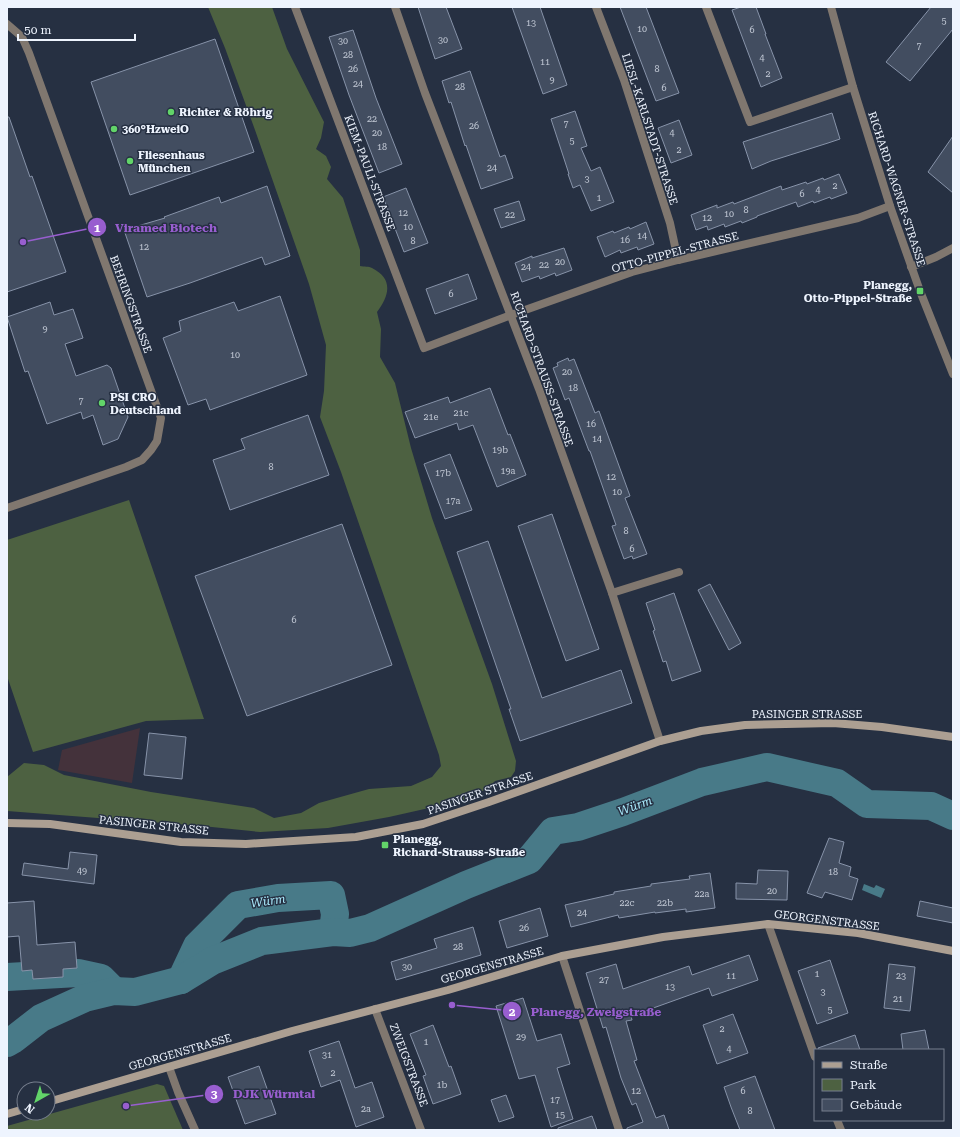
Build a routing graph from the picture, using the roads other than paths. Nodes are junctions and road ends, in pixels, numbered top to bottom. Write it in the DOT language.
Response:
graph roads {
  1 [pos="295,7"];
  2 [pos="395,7"];
  3 [pos="596,7"];
  4 [pos="706,7"];
  5 [pos="831,7"];
  6 [pos="7,24"];
  7 [pos="853,87"];
  8 [pos="890,206"];
  9 [pos="953,248"];
  10 [pos="678,260"];
  11 [pos="911,267"];
  12 [pos="511,315"];
  13 [pos="424,348"];
  14 [pos="953,374"];
  15 [pos="7,508"];
  16 [pos="679,572"];
  17 [pos="612,593"];
  18 [pos="953,737"];
  19 [pos="660,741"];
  20 [pos="7,823"];
  21 [pos="768,924"];
  22 [pos="953,950"];
  23 [pos="562,956"];
  24 [pos="375,1009"];
  25 [pos="814,1054"];
  26 [pos="169,1067"];
  27 [pos="56,1100"];
  28 [pos="194,1130"];
  29 [pos="421,1130"];
  30 [pos="619,1130"];
  1 -- 13 [label="street, KIEM-PAULI-STRASSE"];
  2 -- 12 [label="street, RICHARD-STRAUSS-STRASSE"];
  3 -- 10 [label="street, LIESL-KARLSTADT-STRASSE"];
  4 -- 7 [label="street"];
  5 -- 7 [label="street, RICHARD-WAGNER-STRASSE"];
  6 -- 15 [label="street, BEHRINGSTRASSE"];
  7 -- 8 [label="street, RICHARD-WAGNER-STRASSE"];
  8 -- 10 [label="street, OTTO-PIPPEL-STRASSE"];
  8 -- 11 [label="street, RICHARD-WAGNER-STRASSE"];
  9 -- 11 [label="street"];
  10 -- 12 [label="street, OTTO-PIPPEL-STRASSE"];
  11 -- 14 [label="street, RICHARD-WAGNER-STRASSE"];
  12 -- 13 [label="street, OTTO-PIPPEL-STRASSE"];
  12 -- 17 [label="street, RICHARD-STRAUSS-STRASSE"];
  16 -- 17 [label="street"];
  17 -- 19 [label="street, RICHARD-STRAUSS-STRASSE"];
  18 -- 19 [label="main road, PASINGER STRASSE"];
  19 -- 20 [label="main road, PASINGER STRASSE"];
  21 -- 22 [label="main road, GEORGENSTRASSE"];
  21 -- 23 [label="main road, GEORGENSTRASSE"];
  21 -- 25 [label="street"];
  23 -- 24 [label="main road, GEORGENSTRASSE"];
  23 -- 30 [label="street"];
  24 -- 26 [label="main road, GEORGENSTRASSE"];
  24 -- 29 [label="street, ZWEIGSTRASSE"];
  26 -- 27 [label="main road, GEORGENSTRASSE"];
  26 -- 28 [label="street"];
}
